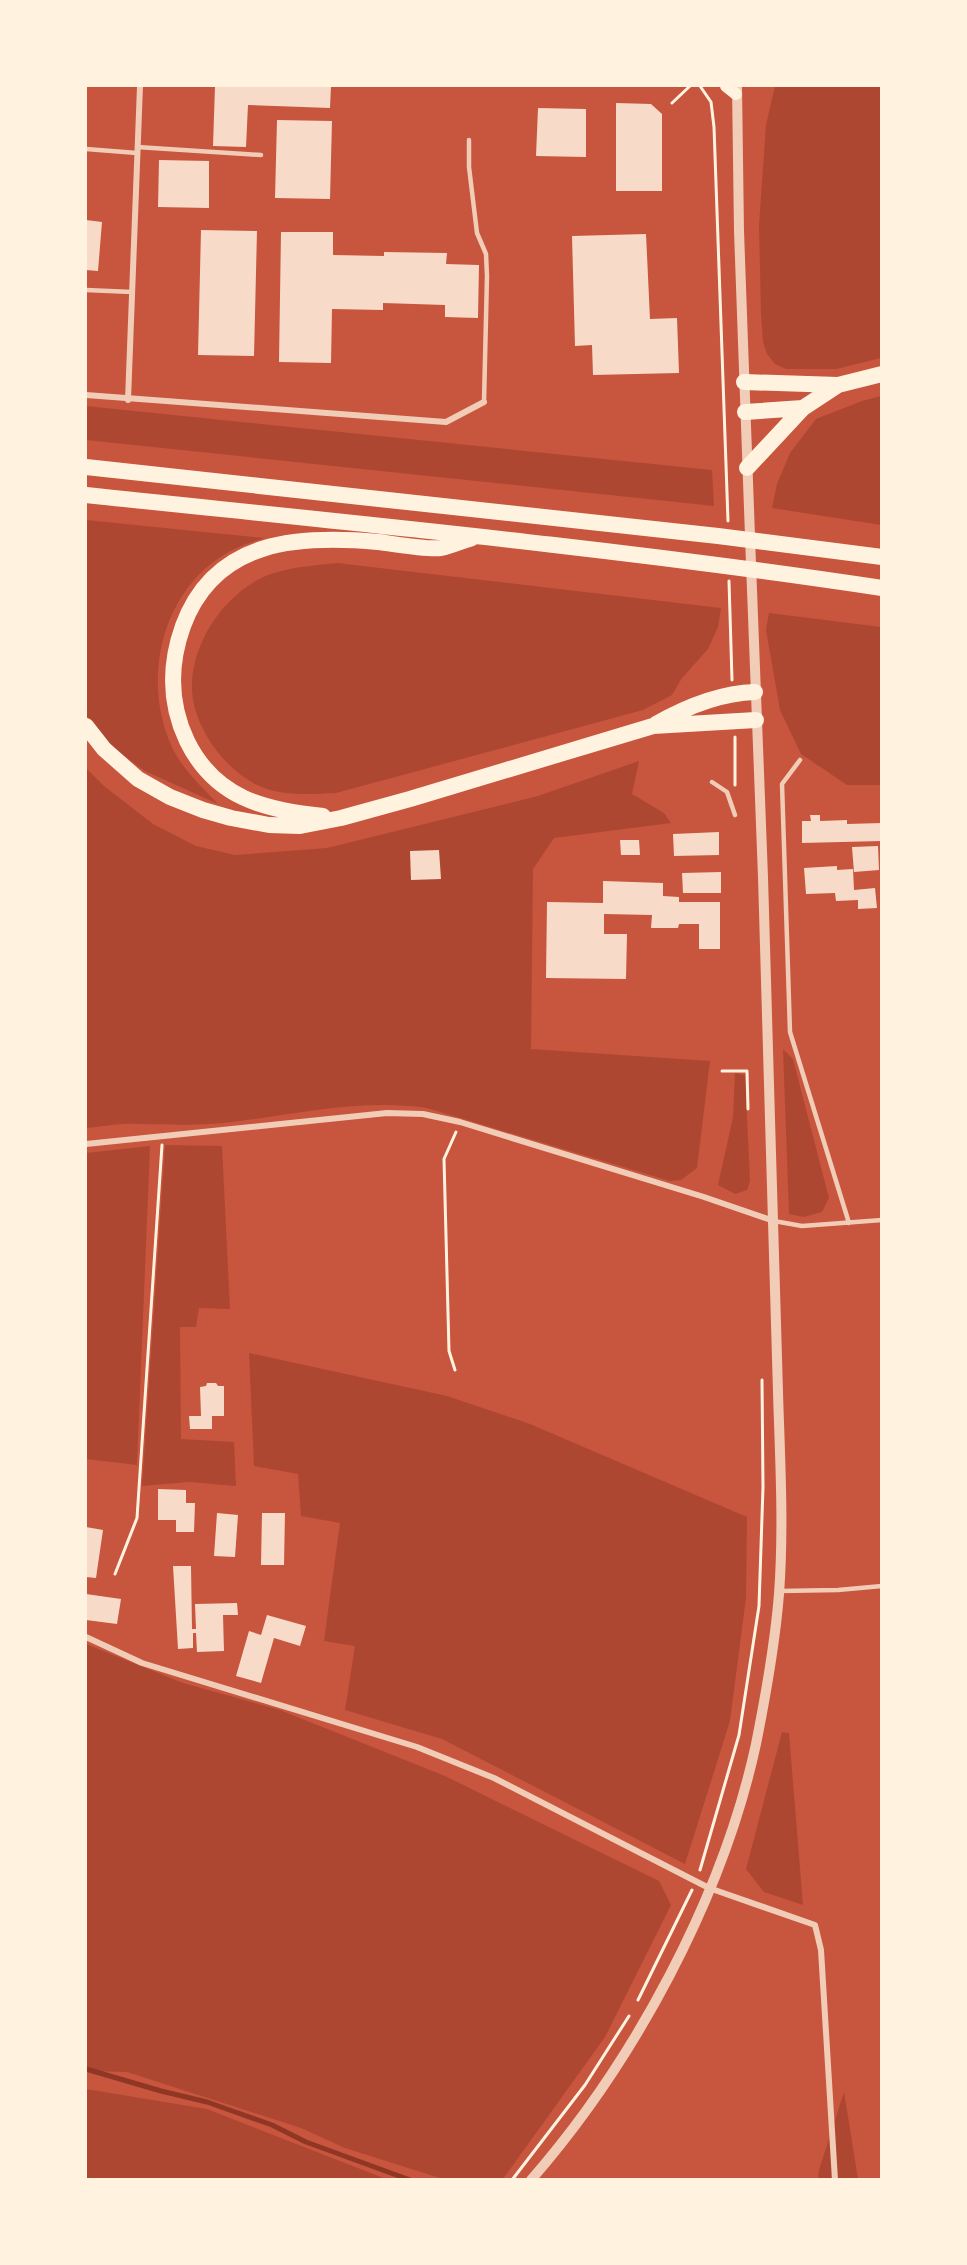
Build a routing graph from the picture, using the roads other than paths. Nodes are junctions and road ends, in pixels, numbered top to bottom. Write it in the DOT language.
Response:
graph roads {
  1 [pos="140,86"];
  2 [pos="726,86"];
  3 [pos="737,90"];
  4 [pos="469,140"];
  5 [pos="86,149"];
  6 [pos="137,150"];
  7 [pos="261,155"];
  8 [pos="86,290"];
  9 [pos="132,292"];
  10 [pos="882,375"];
  11 [pos="744,382"];
  12 [pos="838,385"];
  13 [pos="86,396"];
  14 [pos="129,400"];
  15 [pos="484,402"];
  16 [pos="803,408"];
  17 [pos="745,412"];
  18 [pos="86,467"];
  19 [pos="747,468"];
  20 [pos="86,495"];
  21 [pos="478,536"];
  22 [pos="882,557"];
  23 [pos="882,588"];
  24 [pos="754,692"];
  25 [pos="756,720"];
  26 [pos="86,726"];
  27 [pos="653,726"];
  28 [pos="800,760"];
  29 [pos="712,782"];
  30 [pos="735,815"];
  31 [pos="341,818"];
  32 [pos="86,1144"];
  33 [pos="882,1220"];
  34 [pos="774,1221"];
  35 [pos="849,1223"];
  36 [pos="882,1586"];
  37 [pos="779,1591"];
  38 [pos="86,1638"];
  39 [pos="709,1888"];
  40 [pos="531,2180"];
  41 [pos="835,2180"];
  1 -- 6 [label="street"];
  2 -- 3 [label="main road"];
  3 -- 11 [label="street"];
  4 -- 15 [label="lane"];
  5 -- 6 [label="lane"];
  6 -- 7 [label="lane"];
  6 -- 9 [label="street"];
  8 -- 9 [label="lane"];
  9 -- 14 [label="street"];
  10 -- 12 [label="highway"];
  11 -- 12 [label="highway"];
  11 -- 17 [label="street"];
  12 -- 16 [label="highway"];
  13 -- 14 [label="street"];
  14 -- 15 [label="street"];
  16 -- 17 [label="highway"];
  16 -- 19 [label="highway"];
  17 -- 19 [label="street"];
  18 -- 22 [label="highway"];
  19 -- 24 [label="street"];
  20 -- 21 [label="highway"];
  21 -- 23 [label="highway"];
  21 -- 31 [label="highway"];
  24 -- 25 [label="street"];
  24 -- 27 [label="highway"];
  25 -- 27 [label="highway"];
  25 -- 34 [label="street"];
  26 -- 31 [label="highway"];
  27 -- 31 [label="highway"];
  28 -- 35 [label="lane"];
  29 -- 30 [label="lane"];
  32 -- 34 [label="street"];
  33 -- 35 [label="lane"];
  34 -- 35 [label="lane"];
  34 -- 37 [label="street"];
  36 -- 37 [label="lane"];
  37 -- 39 [label="street"];
  38 -- 39 [label="street"];
  39 -- 40 [label="street"];
  39 -- 41 [label="street"];
}
